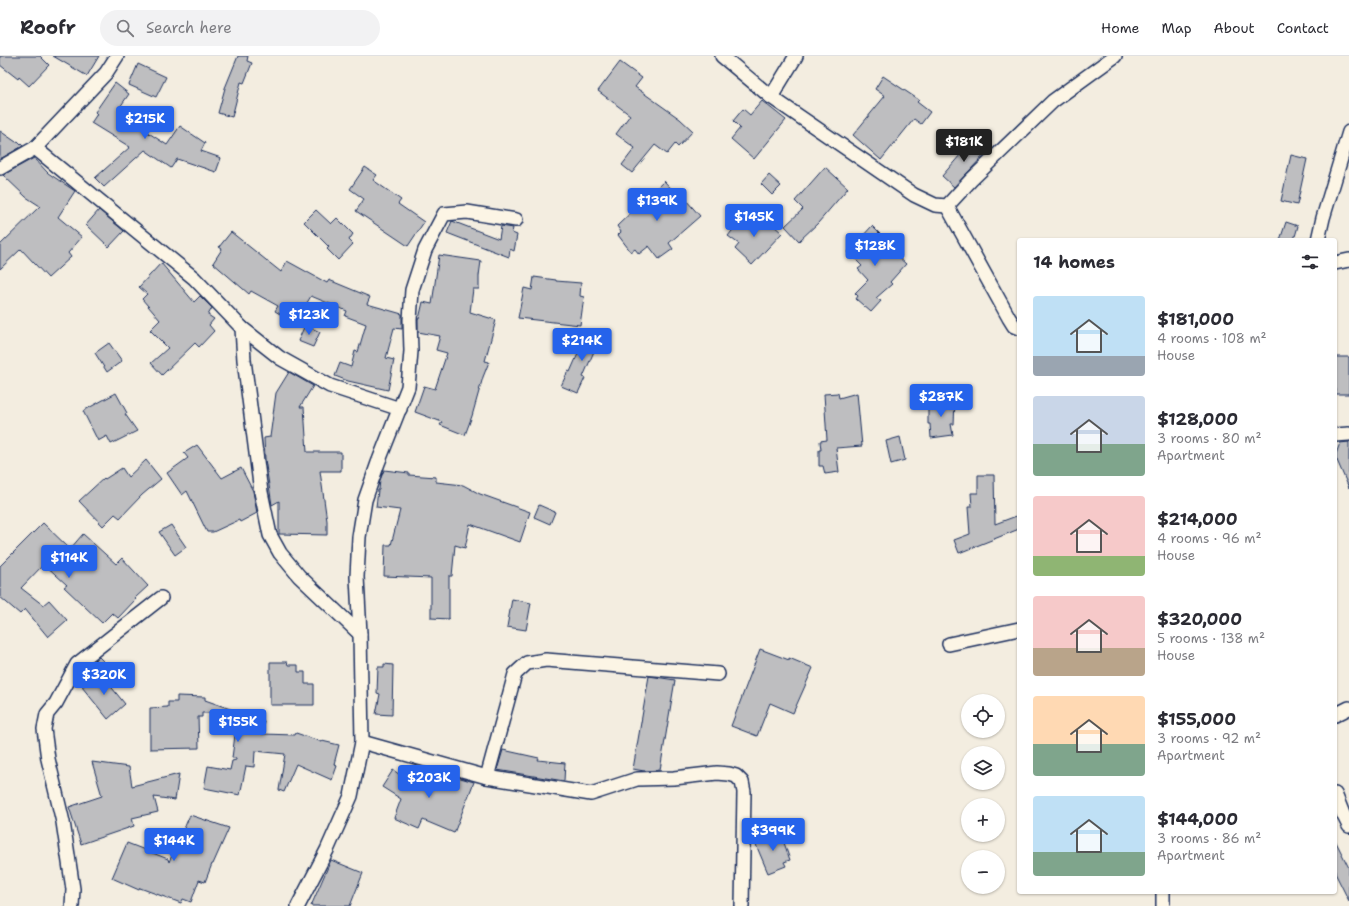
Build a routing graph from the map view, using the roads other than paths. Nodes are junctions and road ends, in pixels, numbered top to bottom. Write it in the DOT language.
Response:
graph roads {
  1 [pos="117,56"];
  2 [pos="722,56"];
  3 [pos="796,56"];
  4 [pos="1115,56"];
  5 [pos="772,97"];
  6 [pos="1349,132"];
  7 [pos="35,148"];
  8 [pos="0,168"];
  9 [pos="947,206"];
  10 [pos="516,220"];
  11 [pos="1318,238"];
  12 [pos="1349,260"];
  13 [pos="1337,263"];
  14 [pos="1017,327"];
  15 [pos="242,328"];
  16 [pos="400,409"];
  17 [pos="1349,434"];
  18 [pos="1337,435"];
  19 [pos="161,598"];
  20 [pos="1017,629"];
  21 [pos="360,634"];
  22 [pos="949,644"];
  23 [pos="718,674"];
  24 [pos="1349,708"];
  25 [pos="1337,714"];
  26 [pos="362,742"];
  27 [pos="487,777"];
  28 [pos="1337,799"];
  29 [pos="1349,826"];
  30 [pos="1163,894"];
  31 [pos="72,906"];
  32 [pos="298,906"];
  33 [pos="742,906"];
  34 [pos="1163,906"];
  1 -- 7 [label="street"];
  2 -- 5 [label="street"];
  3 -- 5 [label="street"];
  4 -- 9 [label="street"];
  5 -- 9 [label="street"];
  6 -- 11 [label="street"];
  7 -- 8 [label="street"];
  7 -- 15 [label="street"];
  9 -- 14 [label="street"];
  10 -- 16 [label="street"];
  12 -- 13 [label="street"];
  15 -- 16 [label="street"];
  15 -- 21 [label="street"];
  16 -- 21 [label="street"];
  17 -- 18 [label="street"];
  19 -- 31 [label="street"];
  20 -- 22 [label="street"];
  21 -- 26 [label="street"];
  23 -- 27 [label="street"];
  24 -- 25 [label="street"];
  26 -- 27 [label="street"];
  26 -- 32 [label="street"];
  27 -- 33 [label="street"];
  28 -- 29 [label="street"];
  30 -- 34 [label="street"];
}
